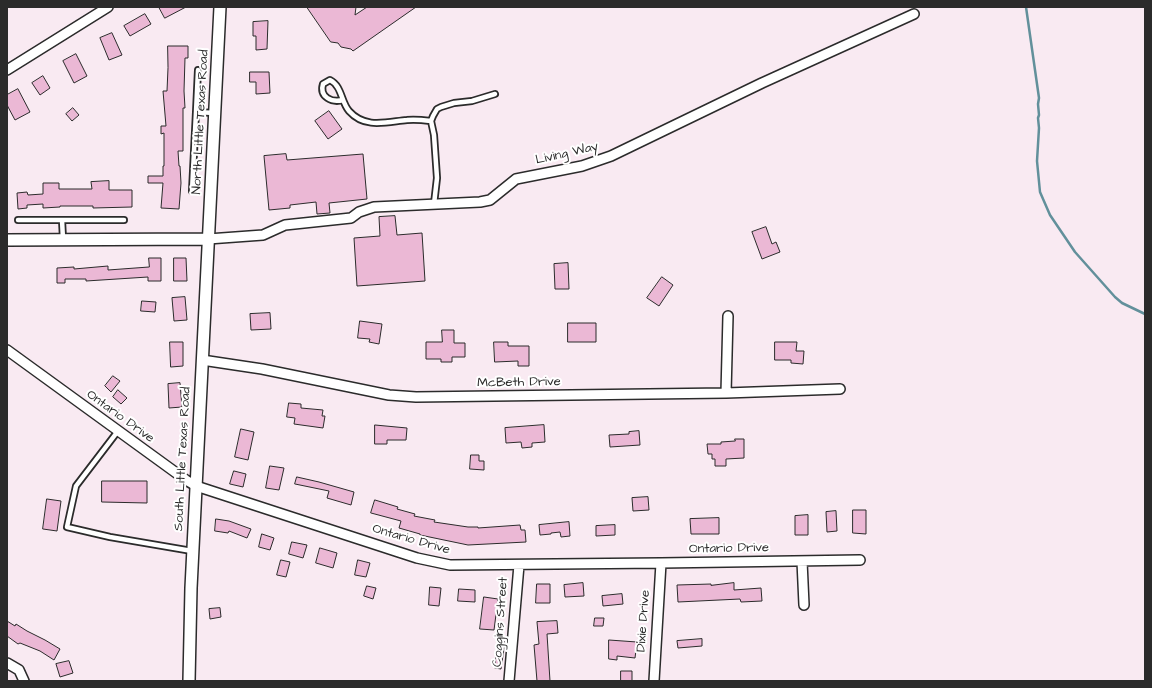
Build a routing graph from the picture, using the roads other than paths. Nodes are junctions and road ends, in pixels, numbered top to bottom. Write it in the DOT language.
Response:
graph roads {
  1 [pos="220,7"];
  2 [pos="105,8"];
  3 [pos="914,14"];
  4 [pos="7,70"];
  5 [pos="198,70"];
  6 [pos="495,94"];
  7 [pos="343,100"];
  8 [pos="196,112"];
  9 [pos="215,113"];
  10 [pos="432,120"];
  11 [pos="192,191"];
  12 [pos="434,204"];
  13 [pos="18,220"];
  14 [pos="62,220"];
  15 [pos="124,220"];
  16 [pos="208,238"];
  17 [pos="63,239"];
  18 [pos="7,240"];
  19 [pos="728,316"];
  20 [pos="7,350"];
  21 [pos="202,360"];
  22 [pos="840,389"];
  23 [pos="726,393"];
  24 [pos="118,431"];
  25 [pos="196,486"];
  26 [pos="193,551"];
  27 [pos="860,560"];
  28 [pos="802,561"];
  29 [pos="661,564"];
  30 [pos="518,565"];
  31 [pos="804,605"];
  32 [pos="7,663"];
  33 [pos="24,681"];
  34 [pos="189,681"];
  35 [pos="510,681"];
  36 [pos="654,681"];
  1 -- 9 [label="street, North Little Texas Road"];
  2 -- 4 [label="street"];
  3 -- 12 [label="street, Living Way"];
  5 -- 8 [label="lane"];
  6 -- 10 [label="lane"];
  7 -- 7 [label="lane"];
  7 -- 10 [label="lane"];
  8 -- 9 [label="lane"];
  8 -- 11 [label="lane"];
  9 -- 16 [label="street, North Little Texas Road"];
  10 -- 12 [label="lane"];
  12 -- 16 [label="street, Living Way"];
  13 -- 14 [label="lane"];
  14 -- 15 [label="lane"];
  14 -- 17 [label="lane"];
  16 -- 17 [label="street"];
  16 -- 21 [label="street, South Little Texas Road"];
  17 -- 18 [label="street"];
  19 -- 23 [label="street"];
  20 -- 24 [label="street, Ontario Drive"];
  21 -- 23 [label="street, McBeth Drive"];
  21 -- 25 [label="street, South Little Texas Road"];
  22 -- 23 [label="street, McBeth Drive"];
  24 -- 25 [label="street, Ontario Drive"];
  24 -- 26 [label="lane"];
  25 -- 26 [label="street, South Little Texas Road"];
  25 -- 30 [label="street, Ontario Drive"];
  26 -- 34 [label="street, South Little Texas Road"];
  27 -- 28 [label="street, Ontario Drive"];
  28 -- 29 [label="street, Ontario Drive"];
  28 -- 31 [label="street"];
  29 -- 30 [label="street, Ontario Drive"];
  29 -- 36 [label="street, Dixie Drive"];
  30 -- 35 [label="street, Coggins Street"];
  32 -- 33 [label="street"];
}
